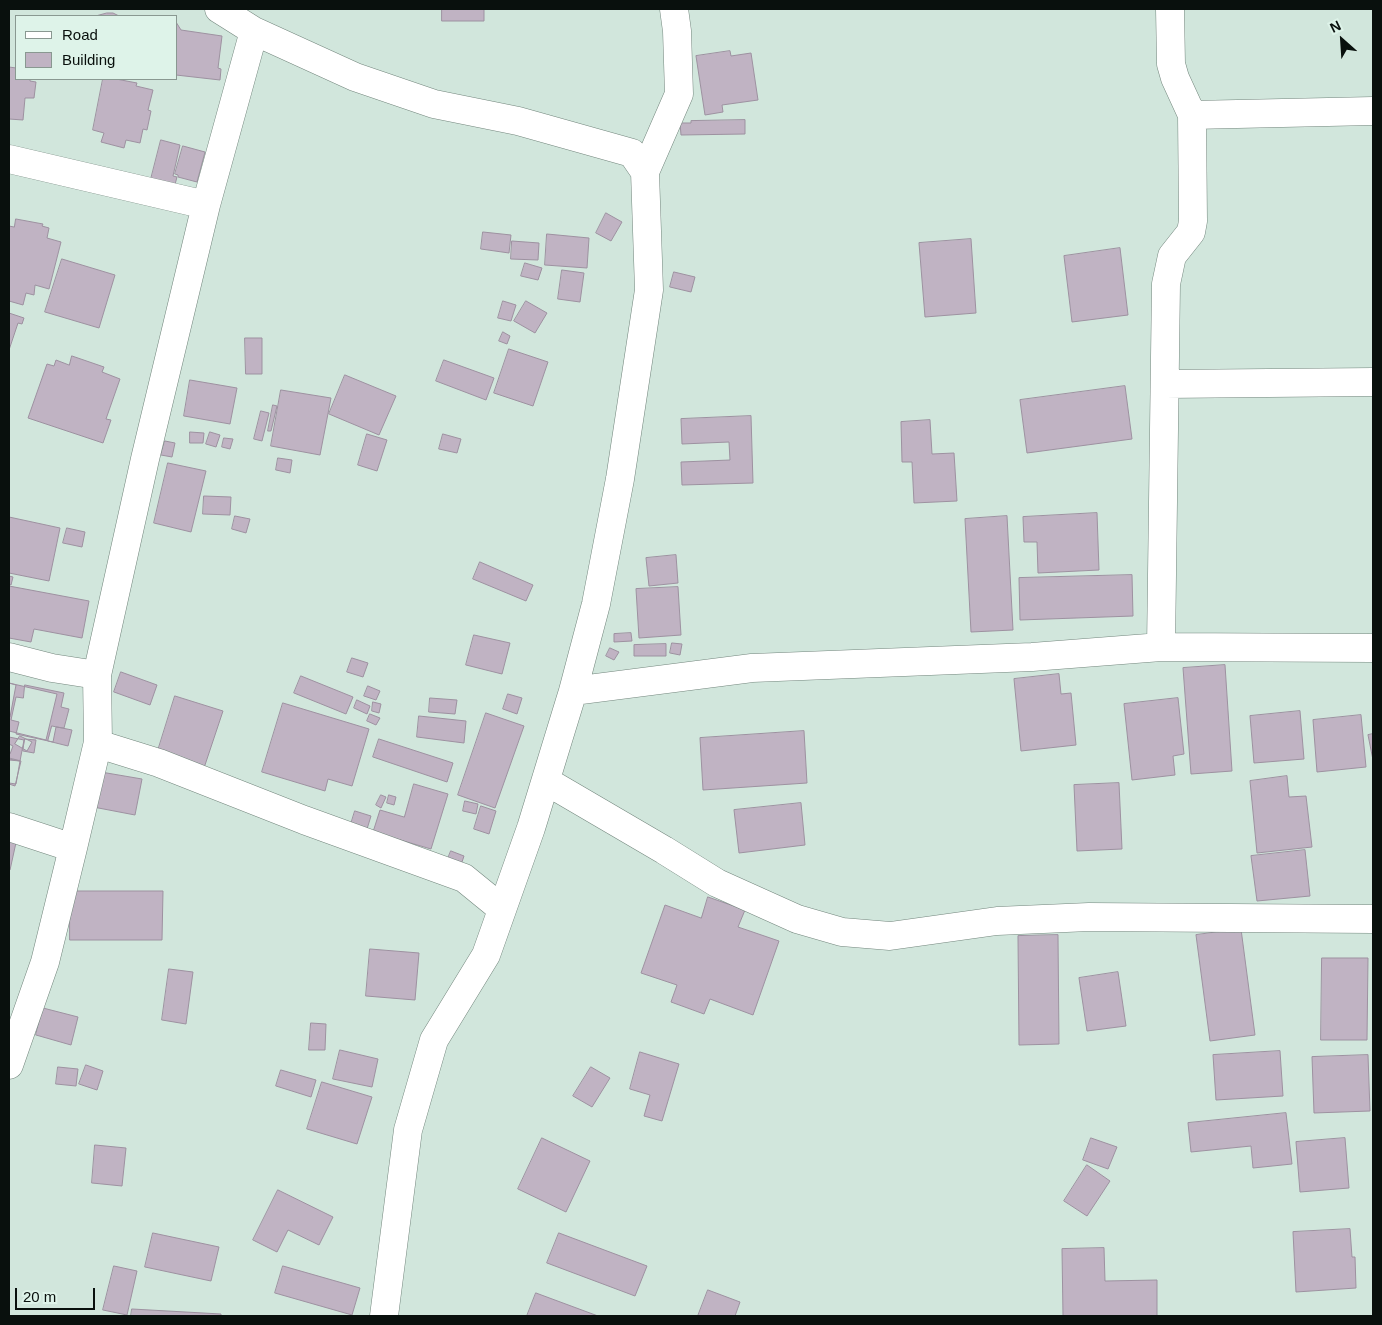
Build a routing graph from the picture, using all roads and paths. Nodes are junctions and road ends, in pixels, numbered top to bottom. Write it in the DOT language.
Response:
graph roads {
  1 [pos="219,9"];
  2 [pos="674,9"];
  3 [pos="1170,9"];
  4 [pos="254,31"];
  5 [pos="1373,111"];
  6 [pos="1192,115"];
  7 [pos="9,159"];
  8 [pos="645,172"];
  9 [pos="206,205"];
  10 [pos="1373,382"];
  11 [pos="1164,384"];
  12 [pos="1161,647"];
  13 [pos="1373,648"];
  14 [pos="9,657"];
  15 [pos="97,675"];
  16 [pos="573,691"];
  17 [pos="98,744"];
  18 [pos="546,781"];
  19 [pos="9,828"];
  20 [pos="73,848"];
  21 [pos="502,909"];
  22 [pos="1373,919"];
  23 [pos="9,1065"];
  24 [pos="384,1316"];
  1 -- 4 [label="street"];
  2 -- 8 [label="street"];
  3 -- 6 [label="street"];
  4 -- 8 [label="street"];
  4 -- 9 [label="street"];
  5 -- 6 [label="street"];
  6 -- 11 [label="street"];
  7 -- 9 [label="street"];
  8 -- 16 [label="street"];
  9 -- 15 [label="street"];
  10 -- 11 [label="street"];
  11 -- 12 [label="street"];
  12 -- 13 [label="street"];
  12 -- 16 [label="street"];
  14 -- 15 [label="street"];
  15 -- 17 [label="street"];
  16 -- 18 [label="street"];
  17 -- 20 [label="street"];
  17 -- 21 [label="street"];
  18 -- 21 [label="street"];
  18 -- 22 [label="street"];
  19 -- 20 [label="street"];
  20 -- 23 [label="street"];
  21 -- 24 [label="street"];
}
